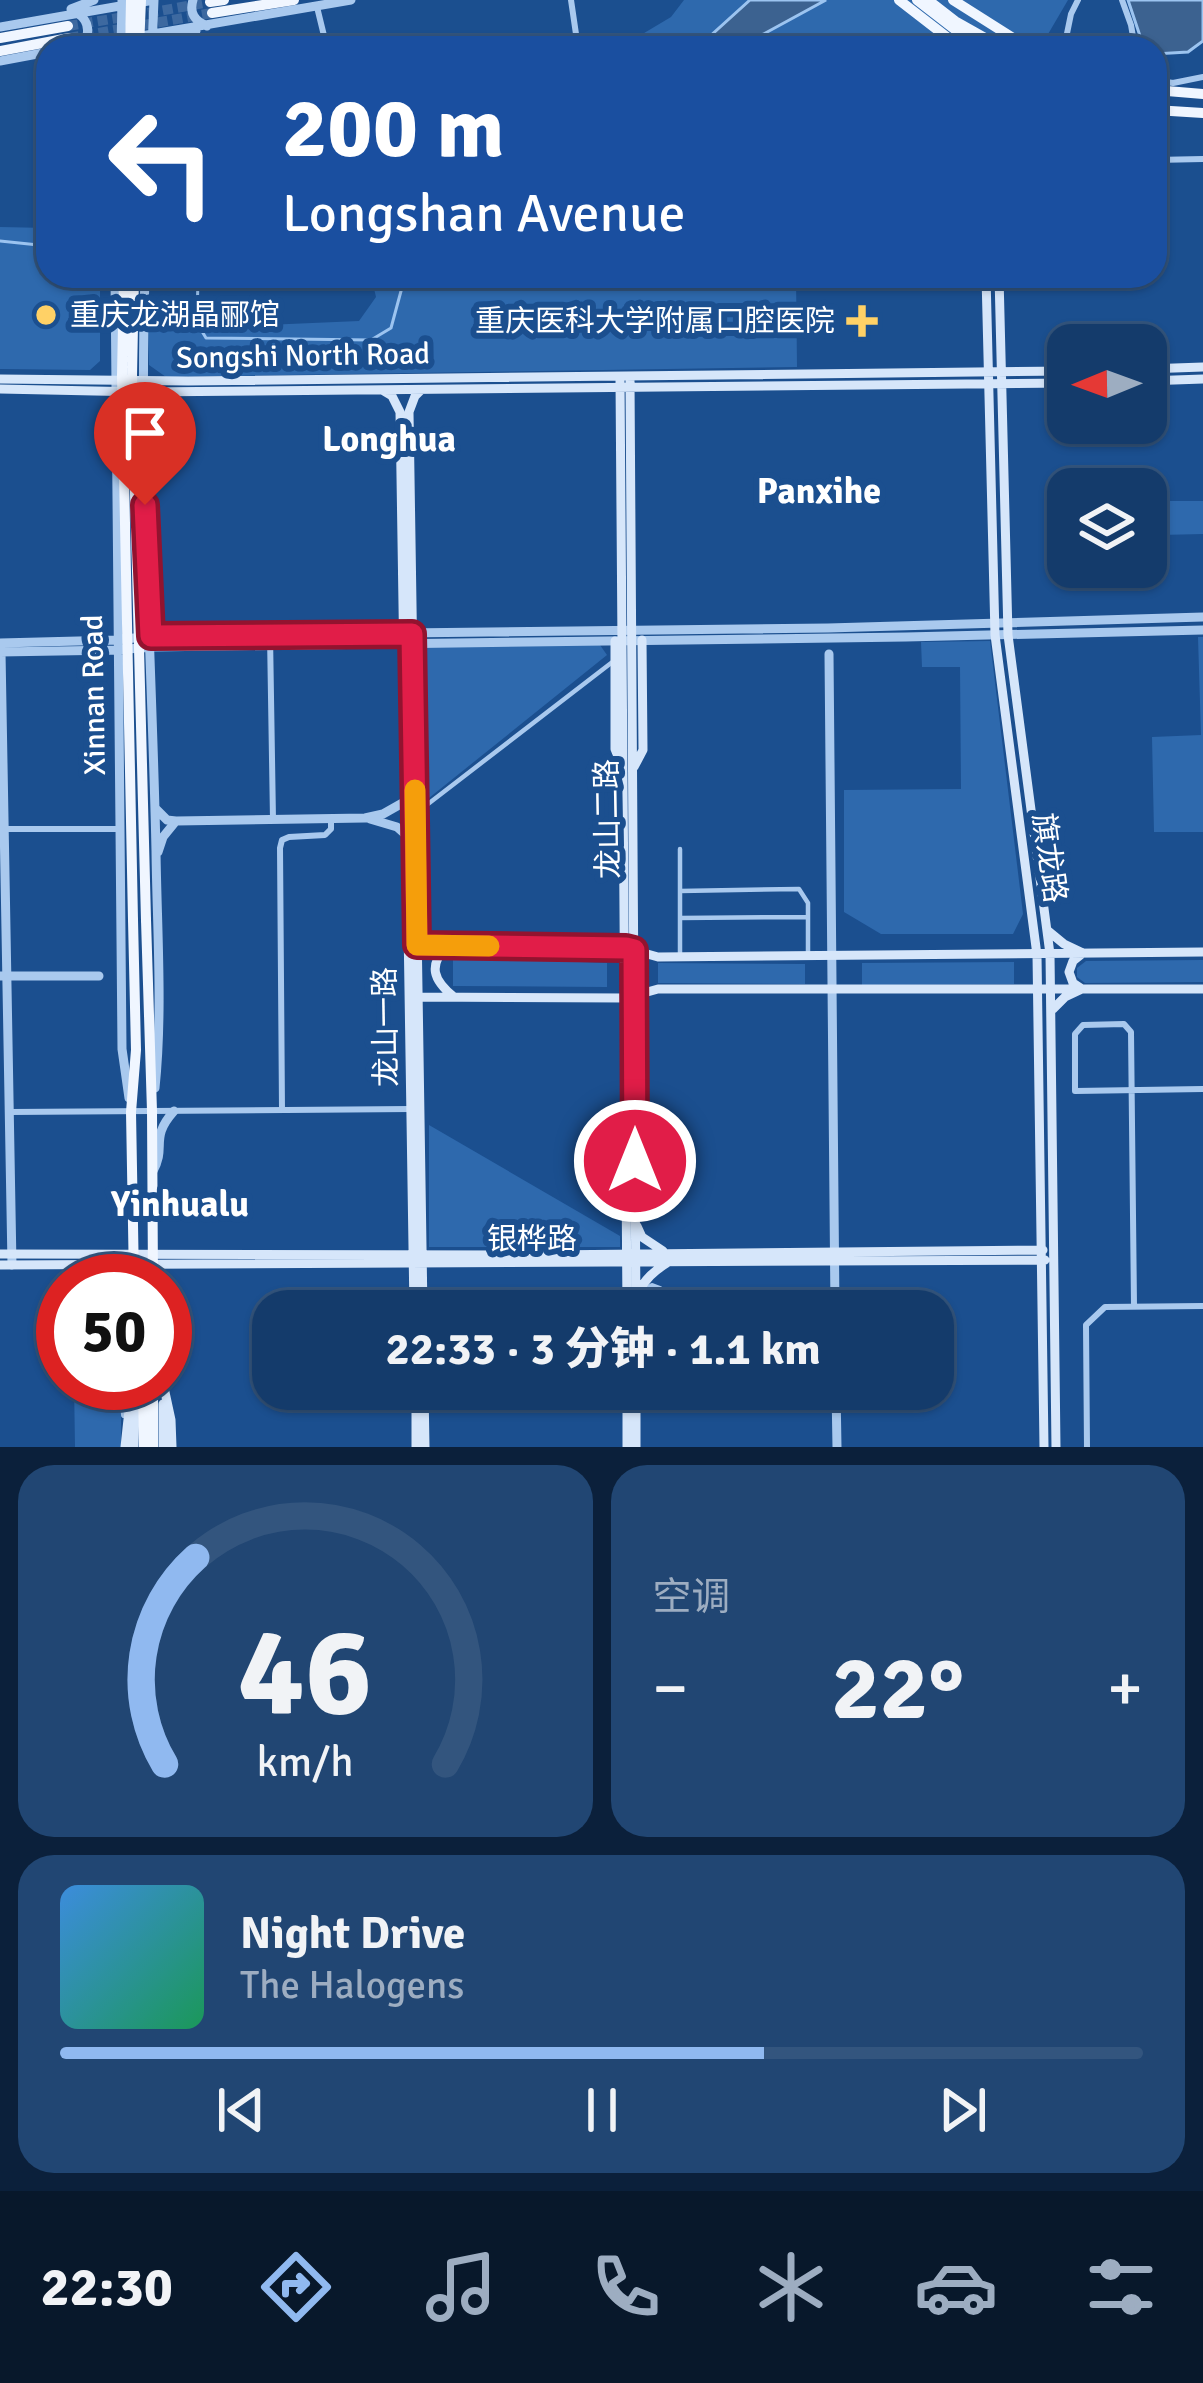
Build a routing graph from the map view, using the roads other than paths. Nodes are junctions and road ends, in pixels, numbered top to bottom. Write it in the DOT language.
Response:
graph roads {
  1 [pos="94,0"];
  2 [pos="141,0"];
  3 [pos="154,0"];
  4 [pos="193,0"];
  5 [pos="224,0"];
  6 [pos="294,0"];
  7 [pos="350,0"];
  8 [pos="571,0"];
  9 [pos="928,0"];
  10 [pos="952,0"];
  11 [pos="1078,0"];
  12 [pos="1122,0"];
  13 [pos="125,2"];
  14 [pos="908,3"];
  15 [pos="317,7"];
  16 [pos="211,8"];
  17 [pos="77,13"];
  18 [pos="47,17"];
  19 [pos="207,26"];
  20 [pos="0,27"];
  21 [pos="153,35"];
  22 [pos="79,36"];
  23 [pos="124,36"];
  24 [pos="140,36"];
  25 [pos="150,36"];
  26 [pos="186,36"];
  27 [pos="324,36"];
  28 [pos="577,36"];
  29 [pos="947,36"];
  30 [pos="960,36"];
  31 [pos="982,36"];
  32 [pos="1010,36"];
  33 [pos="1066,36"];
  34 [pos="1133,36"];
  35 [pos="0,38"];
  36 [pos="36,39"];
  37 [pos="36,46"];
  38 [pos="0,51"];
  39 [pos="36,54"];
  40 [pos="0,61"];
  41 [pos="1203,77"];
  42 [pos="1167,82"];
  43 [pos="1167,91"];
  44 [pos="1203,94"];
  45 [pos="1167,111"];
  46 [pos="1203,113"];
  47 [pos="1203,159"];
  48 [pos="1167,160"];
  49 [pos="119,288"];
  50 [pos="120,288"];
  51 [pos="134,288"];
  52 [pos="146,288"];
  53 [pos="986,288"];
  54 [pos="999,288"];
  55 [pos="1203,367"];
  56 [pos="1167,368"];
  57 [pos="1047,373"];
  58 [pos="1001,378"];
  59 [pos="0,379"];
  60 [pos="987,379"];
  61 [pos="1203,379"];
  62 [pos="1167,380"];
  63 [pos="625,381"];
  64 [pos="1047,381"];
  65 [pos="115,386"];
  66 [pos="142,387"];
  67 [pos="0,389"];
  68 [pos="423,389"];
  69 [pos="382,390"];
  70 [pos="1203,617"];
  71 [pos="1007,622"];
  72 [pos="994,629"];
  73 [pos="1203,630"];
  74 [pos="1008,635"];
  75 [pos="627,637"];
  76 [pos="818,638"];
  77 [pos="840,638"];
  78 [pos="407,639"];
  79 [pos="270,640"];
  80 [pos="151,642"];
  81 [pos="0,643"];
  82 [pos="117,645"];
  83 [pos="1,652"];
  84 [pos="829,654"];
  85 [pos="615,660"];
  86 [pos="628,772"];
  87 [pos="406,801"];
  88 [pos="155,806"];
  89 [pos="416,814"];
  90 [pos="384,818"];
  91 [pos="331,819"];
  92 [pos="273,820"];
  93 [pos="176,821"];
  94 [pos="120,829"];
  95 [pos="5,830"];
  96 [pos="406,835"];
  97 [pos="680,849"];
  98 [pos="156,858"];
  99 [pos="680,891"];
  100 [pos="808,917"];
  101 [pos="680,918"];
  102 [pos="140,920"];
  103 [pos="1047,929"];
  104 [pos="413,945"];
  105 [pos="447,945"];
  106 [pos="630,949"];
  107 [pos="121,951"];
  108 [pos="1203,952"];
  109 [pos="1083,953"];
  110 [pos="1051,954"];
  111 [pos="1037,955"];
  112 [pos="832,956"];
  113 [pos="680,957"];
  114 [pos="808,957"];
  115 [pos="4,976"];
  116 [pos="99,976"];
  117 [pos="1082,989"];
  118 [pos="1203,989"];
  119 [pos="1045,990"];
  120 [pos="832,991"];
  121 [pos="414,997"];
  122 [pos="630,997"];
  123 [pos="454,998"];
  124 [pos="121,1000"];
  125 [pos="1051,1014"];
  126 [pos="1203,1089"];
  127 [pos="1131,1090"];
  128 [pos="416,1109"];
  129 [pos="282,1110"];
  130 [pos="174,1111"];
  131 [pos="9,1112"];
  132 [pos="131,1112"];
  133 [pos="152,1112"];
  134 [pos="153,1172"];
  135 [pos="635,1222"];
  136 [pos="530,1235"];
  137 [pos="131,1254"];
  138 [pos="153,1254"];
  139 [pos="531,1255"];
  140 [pos="1041,1255"];
  141 [pos="1054,1255"];
  142 [pos="669,1257"];
  143 [pos="835,1257"];
  144 [pos="632,1258"];
  145 [pos="6,1259"];
  146 [pos="36,1259"];
  147 [pos="192,1259"];
  148 [pos="417,1260"];
  149 [pos="660,1289"];
  150 [pos="418,1290"];
  151 [pos="634,1290"];
  152 [pos="641,1290"];
  153 [pos="645,1290"];
  154 [pos="836,1290"];
  155 [pos="1134,1306"];
  156 [pos="1203,1306"];
  157 [pos="125,1410"];
  158 [pos="133,1410"];
  159 [pos="141,1410"];
  160 [pos="155,1410"];
  161 [pos="168,1410"];
  162 [pos="420,1410"];
  163 [pos="630,1410"];
  164 [pos="633,1410"];
  165 [pos="836,1410"];
  166 [pos="129,1445"];
  167 [pos="148,1447"];
  168 [pos="167,1447"];
  169 [pos="421,1447"];
  170 [pos="627,1447"];
  171 [pos="636,1447"];
  172 [pos="837,1447"];
  173 [pos="1044,1447"];
  174 [pos="1056,1447"];
  175 [pos="1088,1447"];
  1 -- 18 [label="street"];
  2 -- 24 [label="main road, bridge"];
  3 -- 13 [label="street"];
  3 -- 21 [label="street"];
  4 -- 19 [label="street"];
  5 -- 16 [label="main road"];
  6 -- 16 [label="main road"];
  7 -- 15 [label="street"];
  8 -- 28 [label="street"];
  9 -- 31 [label="main road"];
  10 -- 32 [label="main road"];
  11 -- 33 [label="street"];
  12 -- 34 [label="street"];
  13 -- 17 [label="street"];
  13 -- 23 [label="main road, bridge"];
  14 -- 29 [label="main road"];
  14 -- 30 [label="main road"];
  15 -- 19 [label="street"];
  15 -- 27 [label="street"];
  17 -- 18 [label="street"];
  17 -- 22 [label="street"];
  18 -- 20 [label="street"];
  19 -- 21 [label="street"];
  19 -- 26 [label="street"];
  21 -- 25 [label="street"];
  35 -- 36 [label="main road"];
  37 -- 38 [label="main road"];
  39 -- 40 [label="street"];
  41 -- 42 [label="street"];
  43 -- 44 [label="main road"];
  45 -- 46 [label="main road"];
  47 -- 48 [label="street"];
  49 -- 65 [label="street, Xinnan Road"];
  50 -- 102 [label="main road, Xinnan Road, bridge"];
  51 -- 102 [label="main road, Xinnan Road, bridge"];
  52 -- 66 [label="street, Xinnan Road"];
  53 -- 60 [label="main road, 旗龙路"];
  54 -- 58 [label="main road"];
  55 -- 56 [label="main road"];
  57 -- 58 [label="main road, Songshi North Road"];
  58 -- 60 [label="main road, Songshi North Road"];
  58 -- 64 [label="main road, Songshi North Road"];
  58 -- 71 [label="main road"];
  59 -- 65 [label="main road"];
  60 -- 63 [label="main road, Songshi North Road"];
  60 -- 72 [label="main road, 旗龙路"];
  61 -- 62 [label="main road"];
  63 -- 66 [label="main road, Songshi North Road"];
  63 -- 68 [label="main road, Songshi North Road"];
  63 -- 75 [label="main road, 龙山二路"];
  65 -- 66 [label="main road, Songshi North Road"];
  65 -- 67 [label="main road"];
  65 -- 82 [label="street, Xinnan Road"];
  66 -- 69 [label="main road, Songshi North Road"];
  66 -- 80 [label="street, Xinnan Road"];
  68 -- 69 [label="main road, Songshi North Road"];
  68 -- 78 [label="main road, 龙山一路"];
  69 -- 78 [label="main road, 龙山一路"];
  70 -- 71 [label="street"];
  71 -- 72 [label="street"];
  71 -- 74 [label="main road"];
  72 -- 74 [label="street"];
  72 -- 75 [label="street"];
  72 -- 77 [label="street"];
  72 -- 111 [label="main road, 旗龙路"];
  73 -- 74 [label="street"];
  74 -- 103 [label="main road"];
  75 -- 76 [label="street"];
  75 -- 78 [label="street"];
  75 -- 85 [label="main road"];
  75 -- 86 [label="main road, 龙山二路"];
  75 -- 86 [label="main road"];
  76 -- 77 [label="street"];
  76 -- 84 [label="street"];
  77 -- 84 [label="street"];
  78 -- 79 [label="street"];
  78 -- 87 [label="main road, 龙山一路"];
  78 -- 89 [label="main road, 龙山一路"];
  79 -- 80 [label="street"];
  79 -- 92 [label="street"];
  80 -- 82 [label="street"];
  80 -- 88 [label="street, Xinnan Road"];
  81 -- 82 [label="street"];
  82 -- 83 [label="street"];
  82 -- 94 [label="street, Xinnan Road"];
  83 -- 95 [label="street"];
  84 -- 112 [label="street"];
  85 -- 86 [label="main road"];
  85 -- 89 [label="street"];
  86 -- 106 [label="main road, 龙山二路"];
  87 -- 90 [label="street"];
  87 -- 96 [label="main road, 龙山一路"];
  88 -- 93 [label="street"];
  88 -- 98 [label="street, Xinnan Road"];
  89 -- 104 [label="main road, 龙山一路"];
  90 -- 91 [label="street"];
  90 -- 96 [label="street"];
  91 -- 92 [label="street"];
  91 -- 129 [label="street"];
  92 -- 93 [label="street"];
  93 -- 98 [label="street"];
  94 -- 95 [label="street"];
  94 -- 107 [label="street, Xinnan Road"];
  95 -- 115 [label="street"];
  96 -- 104 [label="main road, 龙山一路"];
  97 -- 99 [label="street"];
  98 -- 133 [label="street, Xinnan Road"];
  99 -- 100 [label="street"];
  99 -- 101 [label="street"];
  100 -- 101 [label="street"];
  100 -- 114 [label="street"];
  101 -- 113 [label="street"];
  102 -- 132 [label="main road, Xinnan Road"];
  102 -- 133 [label="main road, Xinnan Road"];
  103 -- 109 [label="main road"];
  103 -- 110 [label="main road"];
  104 -- 105 [label="main road"];
  104 -- 121 [label="main road, 龙山一路"];
  105 -- 106 [label="main road"];
  105 -- 123 [label="main road"];
  106 -- 113 [label="main road"];
  106 -- 122 [label="main road, 龙山二路"];
  107 -- 116 [label="street"];
  107 -- 124 [label="street, Xinnan Road"];
  108 -- 109 [label="main road"];
  109 -- 110 [label="main road"];
  109 -- 117 [label="main road"];
  110 -- 111 [label="main road"];
  110 -- 119 [label="main road"];
  111 -- 112 [label="main road"];
  111 -- 119 [label="main road, 旗龙路"];
  112 -- 114 [label="main road"];
  112 -- 120 [label="street"];
  113 -- 114 [label="main road"];
  115 -- 116 [label="street"];
  115 -- 131 [label="street"];
  116 -- 124 [label="street"];
  117 -- 118 [label="main road"];
  117 -- 119 [label="main road"];
  117 -- 125 [label="main road"];
  119 -- 120 [label="main road"];
  119 -- 125 [label="main road"];
  119 -- 140 [label="main road, 旗龙路"];
  120 -- 122 [label="main road"];
  120 -- 143 [label="street"];
  121 -- 123 [label="main road"];
  121 -- 128 [label="main road, 龙山一路"];
  122 -- 123 [label="main road"];
  122 -- 135 [label="main road, 龙山二路"];
  122 -- 144 [label="main road, 龙山二路"];
  124 -- 132 [label="street, Xinnan Road"];
  125 -- 141 [label="main road"];
  126 -- 127 [label="street"];
  127 -- 127 [label="street"];
  127 -- 155 [label="street"];
  128 -- 129 [label="street"];
  128 -- 148 [label="main road, 龙山一路"];
  129 -- 130 [label="street"];
  130 -- 133 [label="street"];
  130 -- 134 [label="street"];
  131 -- 132 [label="street"];
  131 -- 145 [label="street"];
  132 -- 133 [label="street"];
  132 -- 137 [label="main road, Xinnan Road"];
  133 -- 134 [label="main road, Xinnan Road"];
  134 -- 138 [label="main road, Xinnan Road"];
  135 -- 142 [label="main road"];
  135 -- 144 [label="main road, 龙山二路"];
  136 -- 139 [label="street"];
  139 -- 144 [label="main road, 银桦路"];
  139 -- 148 [label="main road, 银桦路"];
  140 -- 141 [label="main road, 银桦路"];
  140 -- 143 [label="main road, 银桦路"];
  140 -- 173 [label="main road, 旗龙路"];
  141 -- 174 [label="main road"];
  142 -- 143 [label="main road, 银桦路"];
  142 -- 144 [label="main road, 银桦路"];
  142 -- 152 [label="main road"];
  143 -- 154 [label="street"];
  144 -- 148 [label="main road, 银桦路"];
  144 -- 151 [label="main road"];
  145 -- 146 [label="main road, 银桦路"];
  147 -- 148 [label="main road, 银桦路"];
  148 -- 150 [label="main road, 龙山一路"];
  149 -- 153 [label="street"];
  155 -- 156 [label="street"];
  155 -- 175 [label="street"];
  157 -- 166 [label="street"];
  158 -- 166 [label="main road"];
  159 -- 167 [label="main road"];
  160 -- 167 [label="main road"];
  161 -- 168 [label="main road"];
  162 -- 169 [label="main road"];
  163 -- 170 [label="main road"];
  164 -- 171 [label="main road"];
  165 -- 172 [label="street"];
}
